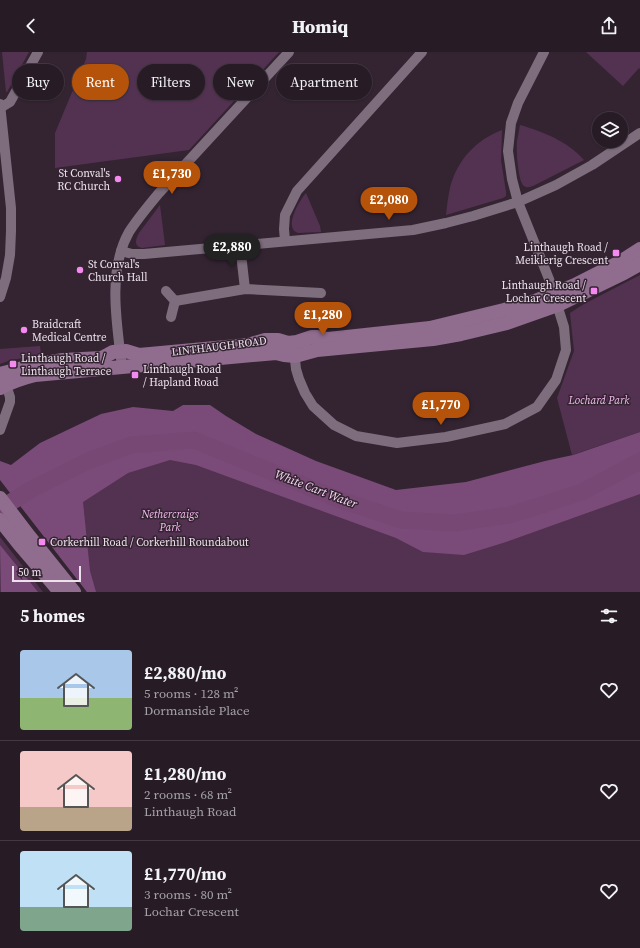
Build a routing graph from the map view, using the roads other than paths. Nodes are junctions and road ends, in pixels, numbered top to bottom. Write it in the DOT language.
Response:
graph roads {
  1 [pos="38,52"];
  2 [pos="289,52"];
  3 [pos="422,52"];
  4 [pos="544,52"];
  5 [pos="0,104"];
  6 [pos="0,108"];
  7 [pos="640,133"];
  8 [pos="518,202"];
  9 [pos="285,241"];
  10 [pos="240,246"];
  11 [pos="640,249"];
  12 [pos="122,250"];
  13 [pos="640,264"];
  14 [pos="245,289"];
  15 [pos="166,291"];
  16 [pos="321,293"];
  17 [pos="0,297"];
  18 [pos="556,299"];
  19 [pos="175,301"];
  20 [pos="171,317"];
  21 [pos="294,349"];
  22 [pos="120,351"];
  23 [pos="122,367"];
  24 [pos="2,380"];
  25 [pos="0,430"];
  26 [pos="1,501"];
  27 [pos="0,520"];
  28 [pos="24,540"];
  29 [pos="60,592"];
  30 [pos="74,592"];
  1 -- 6 [label="street"];
  2 -- 12 [label="street"];
  3 -- 9 [label="street"];
  4 -- 8 [label="street"];
  5 -- 6 [label="street"];
  6 -- 17 [label="street"];
  7 -- 8 [label="street"];
  8 -- 9 [label="street"];
  8 -- 18 [label="street"];
  9 -- 10 [label="street"];
  10 -- 12 [label="street"];
  10 -- 14 [label="street"];
  11 -- 18 [label="street, LINTHAUGH ROAD"];
  12 -- 22 [label="street"];
  13 -- 18 [label="street, LINTHAUGH ROAD"];
  14 -- 16 [label="street"];
  14 -- 19 [label="street"];
  15 -- 19 [label="street"];
  18 -- 21 [label="street, LINTHAUGH ROAD"];
  18 -- 21 [label="street"];
  19 -- 20 [label="street"];
  21 -- 22 [label="street, LINTHAUGH ROAD"];
  21 -- 23 [label="street, LINTHAUGH ROAD"];
  22 -- 23 [label="street"];
  22 -- 24 [label="street"];
  23 -- 24 [label="street, LINTHAUGH ROAD"];
  24 -- 25 [label="street"];
  26 -- 28 [label="street"];
  27 -- 28 [label="street"];
  28 -- 29 [label="street"];
  28 -- 30 [label="street"];
}
